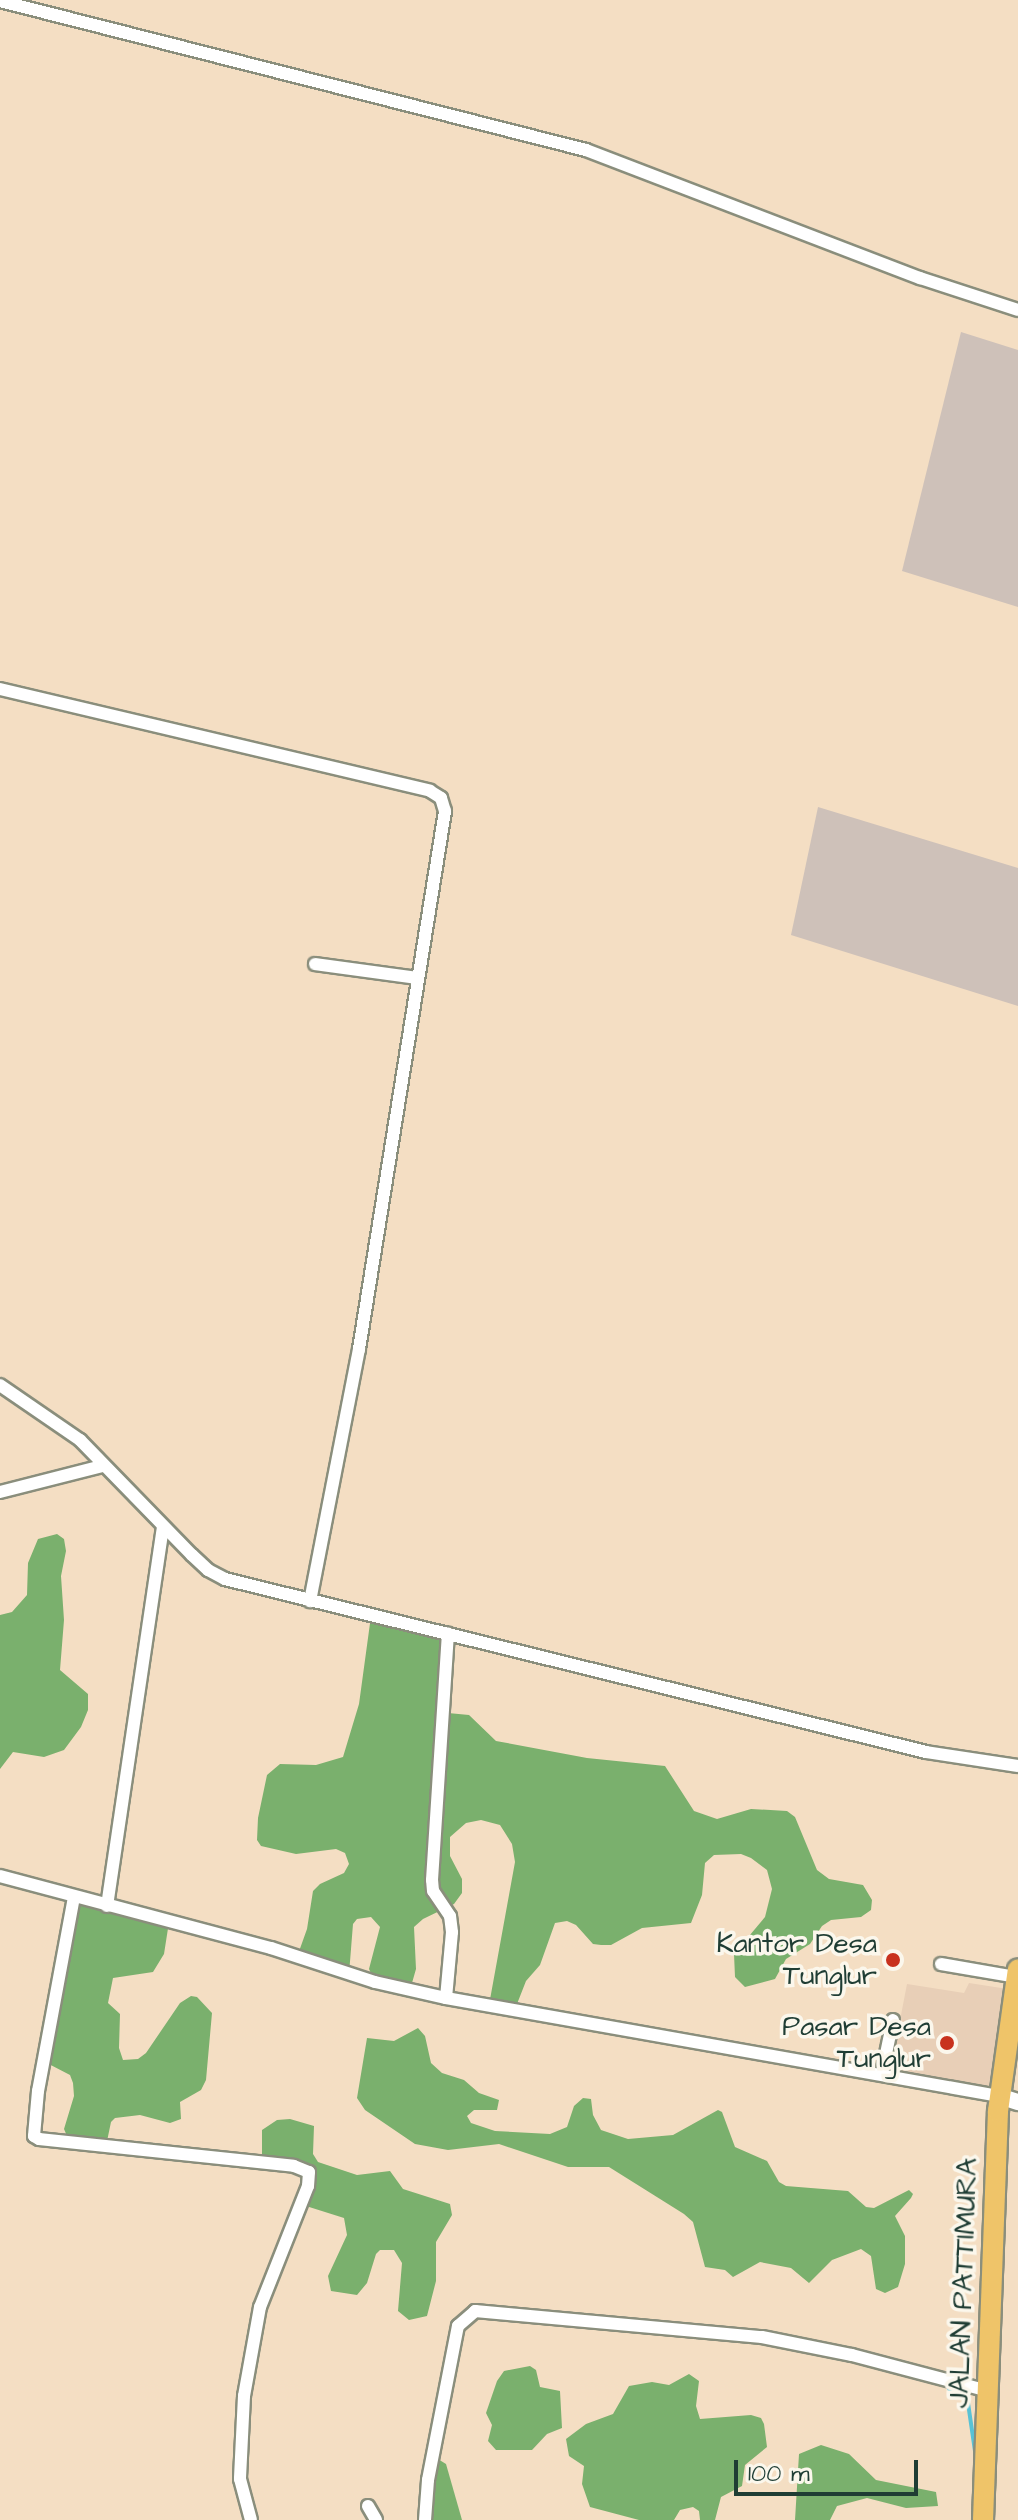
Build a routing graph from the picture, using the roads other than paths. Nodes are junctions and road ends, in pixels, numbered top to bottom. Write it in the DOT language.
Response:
graph roads {
  1 [pos="0,1"];
  2 [pos="1018,310"];
  3 [pos="0,689"];
  4 [pos="315,964"];
  5 [pos="417,978"];
  6 [pos="0,1385"];
  7 [pos="102,1466"];
  8 [pos="0,1492"];
  9 [pos="163,1527"];
  10 [pos="310,1601"];
  11 [pos="448,1634"];
  12 [pos="1018,1766"];
  13 [pos="0,1876"];
  14 [pos="74,1897"];
  15 [pos="107,1906"];
  16 [pos="941,1964"];
  17 [pos="1017,1973"];
  18 [pos="446,1998"];
  19 [pos="893,2020"];
  20 [pos="882,2073"];
  21 [pos="1008,2099"];
  22 [pos="988,2391"];
  23 [pos="368,2506"];
  24 [pos="251,2520"];
  25 [pos="376,2520"];
  26 [pos="425,2520"];
  27 [pos="983,2520"];
  1 -- 2 [label="street"];
  3 -- 5 [label="street"];
  4 -- 5 [label="street"];
  5 -- 10 [label="street"];
  6 -- 7 [label="street"];
  7 -- 8 [label="street"];
  7 -- 9 [label="street"];
  9 -- 10 [label="street"];
  9 -- 15 [label="street"];
  10 -- 11 [label="street"];
  11 -- 12 [label="street"];
  11 -- 18 [label="street"];
  13 -- 14 [label="street"];
  14 -- 15 [label="street"];
  14 -- 24 [label="street"];
  15 -- 18 [label="street"];
  16 -- 17 [label="street"];
  17 -- 21 [label="main road, JALAN PATTIMURA"];
  18 -- 20 [label="street"];
  19 -- 20 [label="street"];
  20 -- 21 [label="street"];
  21 -- 22 [label="main road, JALAN PATTIMURA"];
  22 -- 26 [label="street"];
  22 -- 27 [label="main road, JALAN PATTIMURA"];
  23 -- 25 [label="street"];
}
